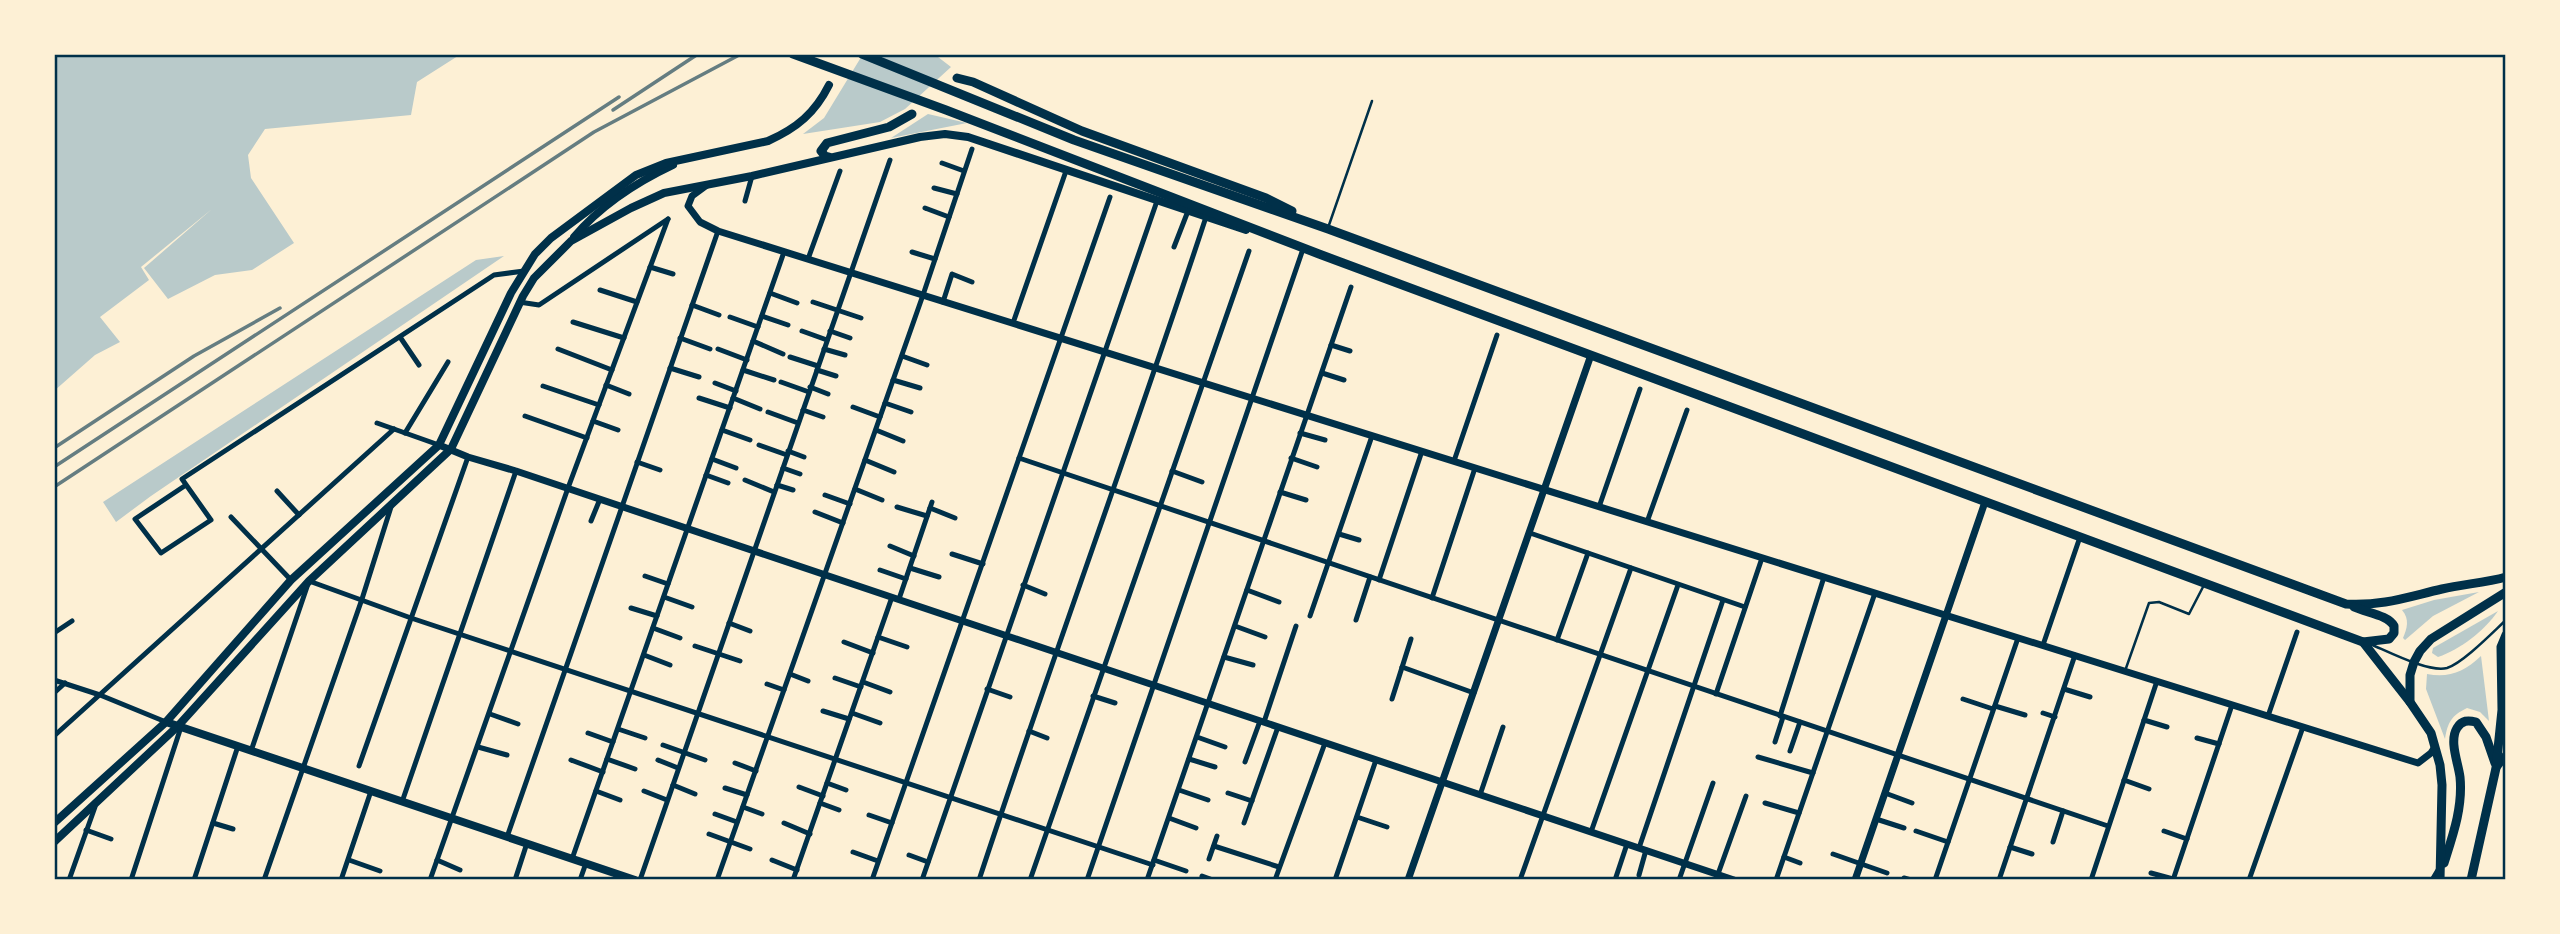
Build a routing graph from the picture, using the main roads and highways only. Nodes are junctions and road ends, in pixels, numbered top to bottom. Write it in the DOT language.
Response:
graph roads {
  1 [pos="793,54"];
  2 [pos="862,54"];
  3 [pos="957,78"];
  4 [pos="829,85"];
  5 [pos="912,114"];
  6 [pos="830,157"];
  7 [pos="682,160"];
  8 [pos="1328,229"];
  9 [pos="571,241"];
  10 [pos="1319,254"];
  11 [pos="524,271"];
  12 [pos="534,278"];
  13 [pos="2506,577"];
  14 [pos="2506,592"];
  15 [pos="2346,604"];
  16 [pos="2506,635"];
  17 [pos="2363,642"];
  18 [pos="2504,684"];
  19 [pos="2410,702"];
  20 [pos="166,722"];
  21 [pos="179,727"];
  22 [pos="2506,755"];
  23 [pos="2496,768"];
  24 [pos="54,824"];
  25 [pos="54,842"];
  26 [pos="2440,872"];
  27 [pos="637,880"];
  28 [pos="2471,880"];
  1 -- 10 [label="main road"];
  2 -- 8 [label="main road"];
  3 -- 8 [label="main road"];
  4 -- 7 [label="main road"];
  5 -- 6 [label="main road"];
  6 -- 9 [label="main road"];
  6 -- 10 [label="main road"];
  7 -- 9 [label="main road"];
  7 -- 11 [label="main road"];
  8 -- 15 [label="main road"];
  9 -- 12 [label="main road"];
  10 -- 17 [label="main road"];
  11 -- 12 [label="main road"];
  11 -- 20 [label="main road"];
  12 -- 21 [label="main road"];
  13 -- 15 [label="main road"];
  14 -- 19 [label="main road"];
  15 -- 17 [label="main road"];
  16 -- 18 [label="main road"];
  17 -- 19 [label="main road"];
  18 -- 23 [label="main road"];
  19 -- 26 [label="main road"];
  20 -- 21 [label="main road"];
  20 -- 24 [label="main road"];
  21 -- 25 [label="main road"];
  21 -- 27 [label="main road"];
  22 -- 23 [label="main road"];
  23 -- 26 [label="main road"];
  23 -- 28 [label="main road"];
}
